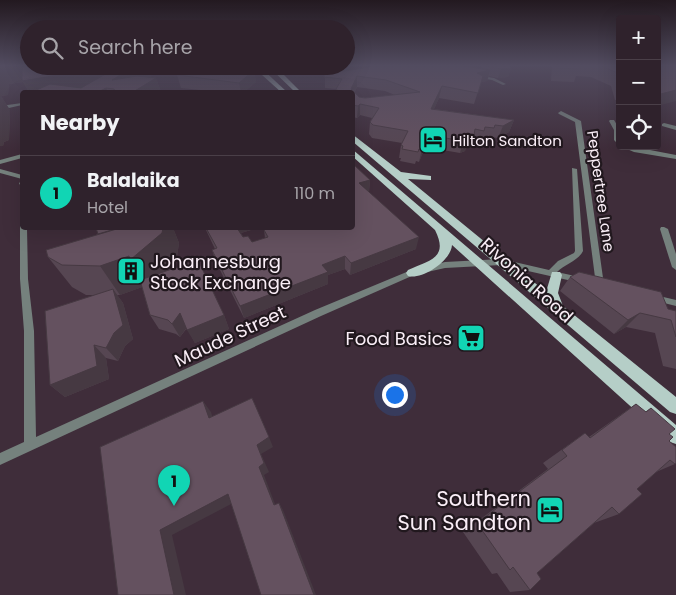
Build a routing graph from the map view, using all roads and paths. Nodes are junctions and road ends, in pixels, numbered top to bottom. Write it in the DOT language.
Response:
graph roads {
  1 [pos="20,104"];
  2 [pos="0,108"];
  3 [pos="560,112"];
  4 [pos="612,121"];
  5 [pos="664,125"];
  6 [pos="616,128"];
  7 [pos="676,128"];
  8 [pos="355,138"];
  9 [pos="364,146"];
  10 [pos="355,149"];
  11 [pos="634,150"];
  12 [pos="355,153"];
  13 [pos="20,157"];
  14 [pos="676,157"];
  15 [pos="0,162"];
  16 [pos="20,164"];
  17 [pos="574,169"];
  18 [pos="0,170"];
  19 [pos="401,175"];
  20 [pos="20,176"];
  21 [pos="428,178"];
  22 [pos="432,220"];
  23 [pos="664,229"];
  24 [pos="23,230"];
  25 [pos="501,262"];
  26 [pos="480,264"];
  27 [pos="676,268"];
  28 [pos="412,273"];
  29 [pos="554,274"];
  30 [pos="600,285"];
  31 [pos="609,287"];
  32 [pos="647,296"];
  33 [pos="676,303"];
  34 [pos="558,310"];
  35 [pos="676,408"];
  36 [pos="676,436"];
  37 [pos="30,446"];
  38 [pos="0,459"];
  1 -- 2 [label="street"];
  3 -- 30 [label="street, Peppertree Lane"];
  4 -- 6 [label="street"];
  5 -- 7 [label="street"];
  8 -- 9 [label="main road, Rivonia Road"];
  9 -- 10 [label="main road"];
  9 -- 19 [label="main road, Rivonia Road"];
  11 -- 14 [label="street"];
  12 -- 22 [label="main road, Rivonia Road"];
  13 -- 15 [label="street"];
  16 -- 18 [label="street"];
  17 -- 29 [label="street"];
  18 -- 20 [label="street"];
  19 -- 21 [label="main road"];
  19 -- 25 [label="main road, Rivonia Road"];
  22 -- 26 [label="main road, Rivonia Road"];
  22 -- 28 [label="main road"];
  23 -- 27 [label="street"];
  24 -- 37 [label="street"];
  25 -- 26 [label="street, Maude Street"];
  25 -- 29 [label="street, Maude Street"];
  25 -- 34 [label="main road, Rivonia Road"];
  26 -- 28 [label="street, Maude Street"];
  26 -- 36 [label="main road, Rivonia Road"];
  28 -- 37 [label="street, Maude Street"];
  29 -- 30 [label="street, Maude Street"];
  29 -- 34 [label="main road"];
  30 -- 31 [label="street, Maude Street"];
  32 -- 33 [label="street"];
  34 -- 35 [label="main road, Rivonia Road"];
  37 -- 38 [label="street, Maude Street"];
}
